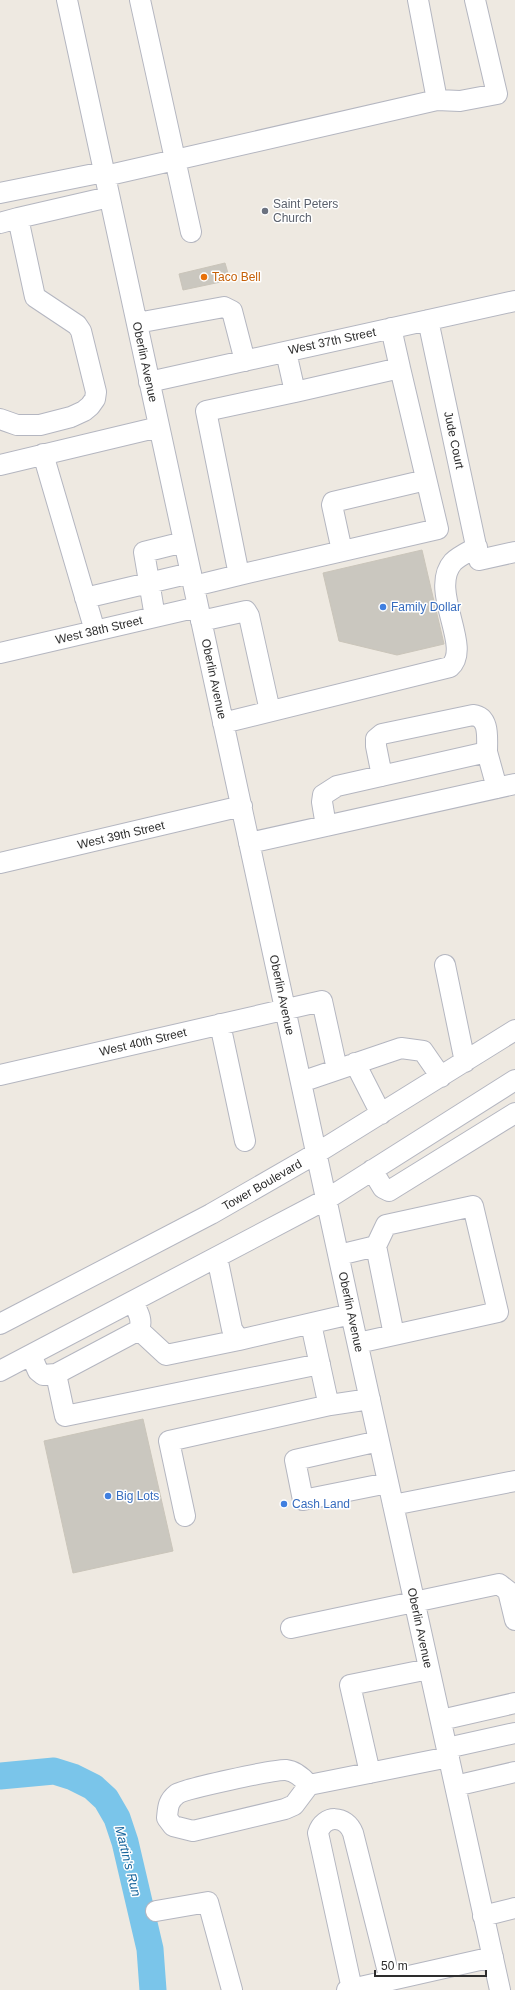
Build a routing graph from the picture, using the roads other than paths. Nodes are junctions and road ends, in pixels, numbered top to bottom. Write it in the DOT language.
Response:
graph roads {
  1 [pos="67,0"];
  2 [pos="140,0"];
  3 [pos="418,0"];
  4 [pos="475,0"];
  5 [pos="437,100"];
  6 [pos="175,159"];
  7 [pos="104,174"];
  8 [pos="0,192"];
  9 [pos="110,197"];
  10 [pos="9,221"];
  11 [pos="192,232"];
  12 [pos="515,301"];
  13 [pos="428,320"];
  14 [pos="137,323"];
  15 [pos="391,328"];
  16 [pos="286,352"];
  17 [pos="245,361"];
  18 [pos="400,368"];
  19 [pos="150,382"];
  20 [pos="295,392"];
  21 [pos="0,419"];
  22 [pos="159,427"];
  23 [pos="43,454"];
  24 [pos="0,465"];
  25 [pos="426,480"];
  26 [pos="184,542"];
  27 [pos="342,551"];
  28 [pos="515,552"];
  29 [pos="478,553"];
  30 [pos="239,575"];
  31 [pos="192,579"];
  32 [pos="148,583"];
  33 [pos="85,598"];
  34 [pos="200,614"];
  35 [pos="155,617"];
  36 [pos="95,631"];
  37 [pos="0,653"];
  38 [pos="270,711"];
  39 [pos="223,723"];
  40 [pos="487,752"];
  41 [pos="382,776"];
  42 [pos="506,786"];
  43 [pos="242,806"];
  44 [pos="326,826"];
  45 [pos="249,843"];
  46 [pos="0,863"];
  47 [pos="445,965"];
  48 [pos="285,1008"];
  49 [pos="220,1024"];
  50 [pos="515,1030"];
  51 [pos="465,1062"];
  52 [pos="346,1066"];
  53 [pos="0,1075"];
  54 [pos="441,1077"];
  55 [pos="515,1080"];
  56 [pos="301,1082"];
  57 [pos="515,1113"];
  58 [pos="382,1114"];
  59 [pos="245,1141"];
  60 [pos="317,1153"];
  61 [pos="372,1170"];
  62 [pos="327,1199"];
  63 [pos="376,1246"];
  64 [pos="339,1255"];
  65 [pos="217,1257"];
  66 [pos="133,1302"];
  67 [pos="351,1314"];
  68 [pos="0,1324"];
  69 [pos="311,1324"];
  70 [pos="139,1330"];
  71 [pos="394,1335"];
  72 [pos="239,1340"];
  73 [pos="358,1343"];
  74 [pos="31,1355"];
  75 [pos="320,1364"];
  76 [pos="0,1371"];
  77 [pos="56,1374"];
  78 [pos="370,1399"];
  79 [pos="330,1405"];
  80 [pos="379,1441"];
  81 [pos="515,1481"];
  82 [pos="388,1483"];
  83 [pos="393,1505"];
  84 [pos="185,1516"];
  85 [pos="415,1602"];
  86 [pos="515,1620"];
  87 [pos="291,1628"];
  88 [pos="429,1669"];
  89 [pos="515,1703"];
  90 [pos="441,1720"];
  91 [pos="515,1734"];
  92 [pos="448,1752"];
  93 [pos="515,1772"];
  94 [pos="370,1773"];
  95 [pos="309,1785"];
  96 [pos="455,1786"];
  97 [pos="515,1908"];
  98 [pos="156,1912"];
  99 [pos="483,1916"];
  100 [pos="493,1957"];
  101 [pos="390,1980"];
  102 [pos="417,1982"];
  103 [pos="350,1989"];
  104 [pos="232,1990"];
  105 [pos="500,1990"];
  1 -- 7 [label="street, Oberlin Avenue"];
  2 -- 6 [label="street"];
  3 -- 5 [label="street"];
  4 -- 5 [label="street"];
  5 -- 6 [label="street"];
  6 -- 7 [label="street"];
  6 -- 11 [label="street"];
  7 -- 8 [label="street"];
  7 -- 9 [label="street, Oberlin Avenue"];
  9 -- 10 [label="street"];
  9 -- 14 [label="street, Oberlin Avenue"];
  10 -- 21 [label="street"];
  12 -- 13 [label="street, West 37th Street"];
  13 -- 15 [label="street, West 37th Street"];
  13 -- 29 [label="street, Jude Court"];
  14 -- 17 [label="street"];
  14 -- 19 [label="street, Oberlin Avenue"];
  15 -- 16 [label="street, West 37th Street"];
  15 -- 18 [label="street"];
  16 -- 17 [label="street, West 37th Street"];
  16 -- 20 [label="street"];
  17 -- 19 [label="street, West 37th Street"];
  18 -- 20 [label="street"];
  18 -- 25 [label="street"];
  19 -- 22 [label="street, Oberlin Avenue"];
  20 -- 30 [label="street"];
  22 -- 23 [label="street"];
  22 -- 26 [label="street, Oberlin Avenue"];
  23 -- 24 [label="street"];
  23 -- 33 [label="street"];
  25 -- 27 [label="street"];
  25 -- 27 [label="street"];
  26 -- 31 [label="street, Oberlin Avenue"];
  26 -- 32 [label="street"];
  27 -- 30 [label="street"];
  28 -- 29 [label="street"];
  29 -- 38 [label="street"];
  30 -- 31 [label="street"];
  31 -- 32 [label="street"];
  31 -- 34 [label="street, Oberlin Avenue"];
  32 -- 33 [label="street"];
  32 -- 35 [label="street"];
  33 -- 36 [label="street"];
  34 -- 35 [label="street, West 38th Street"];
  34 -- 38 [label="street, West 38th Street"];
  34 -- 39 [label="street, Oberlin Avenue"];
  35 -- 36 [label="street, West 38th Street"];
  36 -- 37 [label="street, West 38th Street"];
  38 -- 39 [label="street"];
  39 -- 43 [label="street, Oberlin Avenue"];
  40 -- 41 [label="street"];
  40 -- 41 [label="street"];
  40 -- 42 [label="street"];
  41 -- 44 [label="street"];
  42 -- 44 [label="street"];
  43 -- 45 [label="street, Oberlin Avenue"];
  43 -- 46 [label="street, West 39th Street"];
  44 -- 45 [label="street"];
  45 -- 48 [label="street, Oberlin Avenue"];
  47 -- 51 [label="street"];
  48 -- 49 [label="street, West 40th Street"];
  48 -- 52 [label="street, West 40th Street"];
  48 -- 56 [label="street, Oberlin Avenue"];
  49 -- 53 [label="street, West 40th Street"];
  49 -- 59 [label="street"];
  50 -- 51 [label="street, Tower Boulevard"];
  51 -- 54 [label="street, Tower Boulevard"];
  52 -- 54 [label="street"];
  52 -- 56 [label="street"];
  52 -- 58 [label="street"];
  54 -- 58 [label="street, Tower Boulevard"];
  55 -- 61 [label="street"];
  56 -- 60 [label="street, Oberlin Avenue"];
  57 -- 61 [label="street"];
  58 -- 60 [label="street, Tower Boulevard"];
  60 -- 62 [label="street, Oberlin Avenue"];
  60 -- 68 [label="street, Tower Boulevard"];
  61 -- 62 [label="street"];
  62 -- 64 [label="street, Oberlin Avenue"];
  62 -- 65 [label="street"];
  63 -- 64 [label="street"];
  63 -- 71 [label="street"];
  63 -- 71 [label="street"];
  64 -- 67 [label="street, Oberlin Avenue"];
  65 -- 66 [label="street"];
  65 -- 72 [label="street"];
  66 -- 70 [label="street"];
  66 -- 74 [label="street"];
  67 -- 69 [label="street"];
  67 -- 73 [label="street, Oberlin Avenue"];
  69 -- 72 [label="street"];
  69 -- 75 [label="street"];
  70 -- 72 [label="street"];
  70 -- 77 [label="street"];
  71 -- 73 [label="street"];
  73 -- 78 [label="street, Oberlin Avenue"];
  74 -- 76 [label="street"];
  74 -- 77 [label="street"];
  75 -- 77 [label="street"];
  75 -- 79 [label="street"];
  78 -- 79 [label="street"];
  78 -- 80 [label="street, Oberlin Avenue"];
  79 -- 84 [label="street"];
  80 -- 82 [label="street, Oberlin Avenue"];
  80 -- 82 [label="street"];
  81 -- 83 [label="street"];
  82 -- 83 [label="street, Oberlin Avenue"];
  83 -- 85 [label="street, Oberlin Avenue"];
  85 -- 86 [label="street"];
  85 -- 87 [label="street"];
  85 -- 88 [label="street, Oberlin Avenue"];
  88 -- 90 [label="street, Oberlin Avenue"];
  88 -- 94 [label="street"];
  89 -- 90 [label="street"];
  90 -- 92 [label="street, Oberlin Avenue"];
  91 -- 92 [label="street"];
  92 -- 94 [label="street"];
  92 -- 96 [label="street, Oberlin Avenue"];
  93 -- 96 [label="street"];
  94 -- 95 [label="street"];
  95 -- 95 [label="street"];
  96 -- 99 [label="street, Oberlin Avenue"];
  97 -- 99 [label="street"];
  98 -- 104 [label="street"];
  99 -- 100 [label="street, Oberlin Avenue"];
  100 -- 102 [label="street"];
  100 -- 105 [label="street, Oberlin Avenue"];
  101 -- 102 [label="street"];
  101 -- 103 [label="street"];
  101 -- 103 [label="street"];
}
